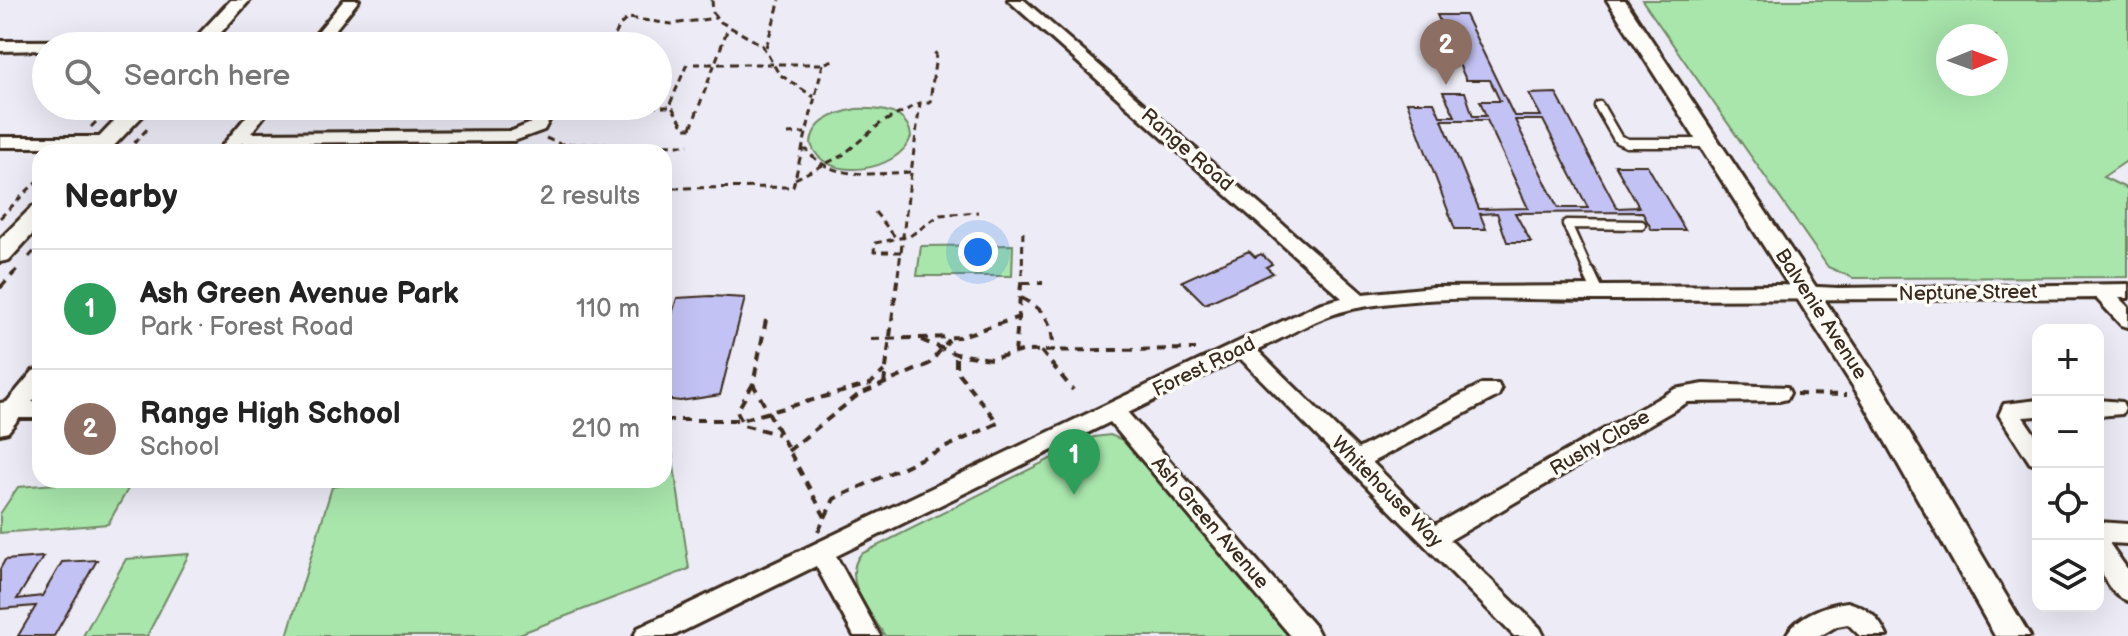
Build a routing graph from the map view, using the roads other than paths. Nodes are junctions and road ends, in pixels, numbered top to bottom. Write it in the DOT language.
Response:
graph roads {
  1 [pos="241,0"];
  2 [pos="352,0"];
  3 [pos="1015,0"];
  4 [pos="1616,0"];
  5 [pos="211,32"];
  6 [pos="325,32"];
  7 [pos="0,46"];
  8 [pos="32,46"];
  9 [pos="1599,106"];
  10 [pos="124,120"];
  11 [pos="253,120"];
  12 [pos="542,120"];
  13 [pos="0,142"];
  14 [pos="96,142"];
  15 [pos="1709,143"];
  16 [pos="233,144"];
  17 [pos="266,144"];
  18 [pos="32,220"];
  19 [pos="1641,225"];
  20 [pos="0,254"];
  21 [pos="2101,291"];
  22 [pos="2128,291"];
  23 [pos="1599,294"];
  24 [pos="1808,294"];
  25 [pos="1358,301"];
  26 [pos="2128,320"];
  27 [pos="1243,348"];
  28 [pos="32,385"];
  29 [pos="1490,390"];
  30 [pos="1779,393"];
  31 [pos="2032,408"];
  32 [pos="32,411"];
  33 [pos="1114,411"];
  34 [pos="4,415"];
  35 [pos="2032,448"];
  36 [pos="1356,460"];
  37 [pos="2104,532"];
  38 [pos="2128,534"];
  39 [pos="1433,538"];
  40 [pos="817,547"];
  41 [pos="2104,555"];
  42 [pos="2128,590"];
  43 [pos="1872,631"];
  44 [pos="647,636"];
  45 [pos="867,636"];
  46 [pos="1307,636"];
  47 [pos="1531,636"];
  48 [pos="1799,636"];
  49 [pos="2013,636"];
  1 -- 5 [label="street"];
  2 -- 6 [label="street"];
  3 -- 25 [label="street, Range Road"];
  4 -- 15 [label="street, Balvenie Avenue"];
  7 -- 8 [label="street"];
  9 -- 15 [label="lane"];
  10 -- 14 [label="street"];
  11 -- 16 [label="street"];
  12 -- 17 [label="street"];
  13 -- 14 [label="street"];
  15 -- 24 [label="street, Balvenie Avenue"];
  18 -- 20 [label="street"];
  19 -- 23 [label="lane"];
  21 -- 22 [label="street, Neptune Street"];
  21 -- 24 [label="street, Neptune Street"];
  21 -- 26 [label="street"];
  23 -- 24 [label="street, Forest Road"];
  23 -- 25 [label="street, Forest Road"];
  24 -- 49 [label="street, Balvenie Avenue"];
  25 -- 27 [label="street, Forest Road"];
  27 -- 33 [label="street, Forest Road"];
  27 -- 36 [label="street, Whitehouse Way"];
  28 -- 34 [label="street"];
  29 -- 36 [label="street"];
  30 -- 39 [label="street, Rushy Close"];
  31 -- 35 [label="street"];
  32 -- 34 [label="street"];
  33 -- 40 [label="street, Forest Road"];
  33 -- 46 [label="street, Ash Green Avenue"];
  36 -- 39 [label="street, Whitehouse Way"];
  37 -- 38 [label="street"];
  39 -- 47 [label="street, Whitehouse Way"];
  40 -- 44 [label="street, Forest Road"];
  40 -- 45 [label="street"];
  41 -- 42 [label="street"];
  43 -- 48 [label="street"];
}
